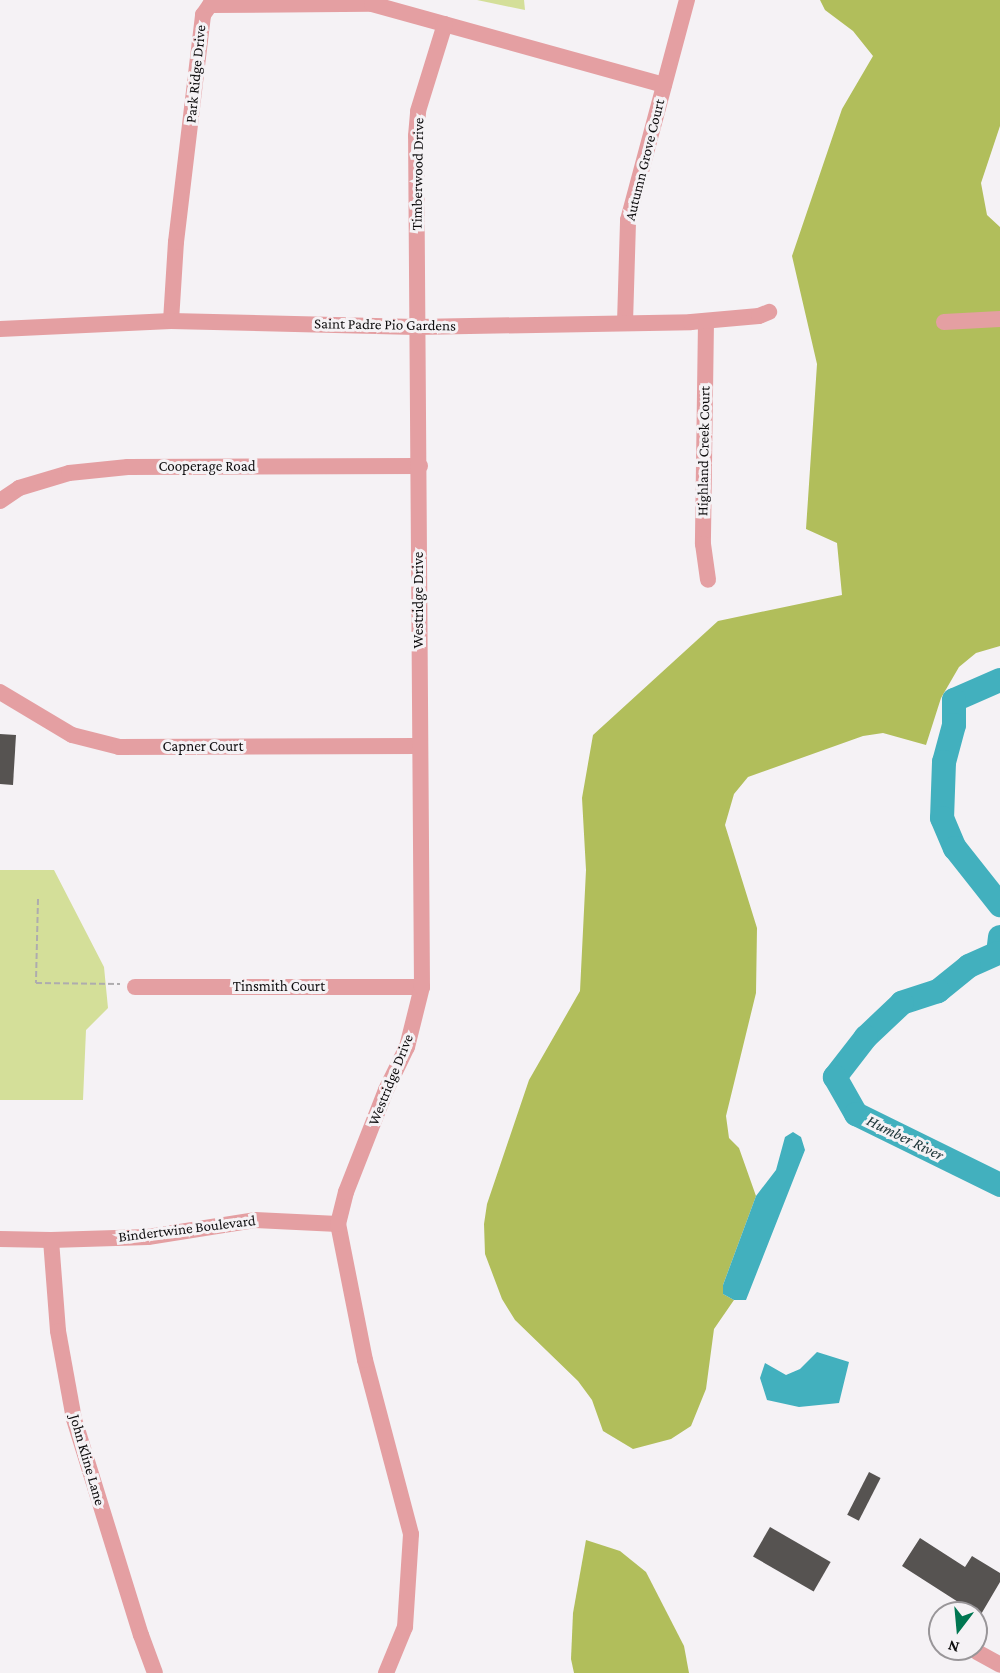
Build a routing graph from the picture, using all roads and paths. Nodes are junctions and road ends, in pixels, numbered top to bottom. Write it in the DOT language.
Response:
graph roads {
  1 [pos="687,0"];
  2 [pos="445,24"];
  3 [pos="664,85"];
  4 [pos="769,312"];
  5 [pos="1000,318"];
  6 [pos="171,321"];
  7 [pos="706,321"];
  8 [pos="944,322"];
  9 [pos="625,323"];
  10 [pos="416,327"];
  11 [pos="0,329"];
  12 [pos="420,465"];
  13 [pos="0,501"];
  14 [pos="708,580"];
  15 [pos="0,692"];
  16 [pos="418,746"];
  17 [pos="38,899"];
  18 [pos="135,987"];
  19 [pos="422,987"];
  20 [pos="338,1224"];
  21 [pos="0,1239"];
  22 [pos="51,1240"];
  23 [pos="155,1673"];
  24 [pos="386,1673"];
  1 -- 3 [label="street, Autumn Grove Court"];
  2 -- 3 [label="street, Park Ridge Drive"];
  2 -- 6 [label="street, Park Ridge Drive"];
  2 -- 10 [label="street, Timberwood Drive"];
  3 -- 9 [label="street, Autumn Grove Court"];
  4 -- 7 [label="street, Saint Padre Pio Gardens"];
  5 -- 8 [label="street"];
  6 -- 10 [label="street, Saint Padre Pio Gardens"];
  6 -- 11 [label="street, Saint Padre Pio Gardens"];
  7 -- 9 [label="street, Saint Padre Pio Gardens"];
  7 -- 14 [label="street, Highland Creek Court"];
  9 -- 10 [label="street, Saint Padre Pio Gardens"];
  10 -- 12 [label="street, Westridge Drive"];
  12 -- 13 [label="street, Cooperage Road"];
  12 -- 16 [label="street, Westridge Drive"];
  15 -- 16 [label="street, Capner Court"];
  16 -- 19 [label="street, Westridge Drive"];
  17 -- 18 [label="path"];
  18 -- 19 [label="street, Tinsmith Court"];
  19 -- 20 [label="street, Westridge Drive"];
  20 -- 22 [label="street, Bindertwine Boulevard"];
  20 -- 24 [label="street, Westridge Drive"];
  21 -- 22 [label="street, Bindertwine Boulevard"];
  22 -- 23 [label="street, John Kline Lane"];
}
